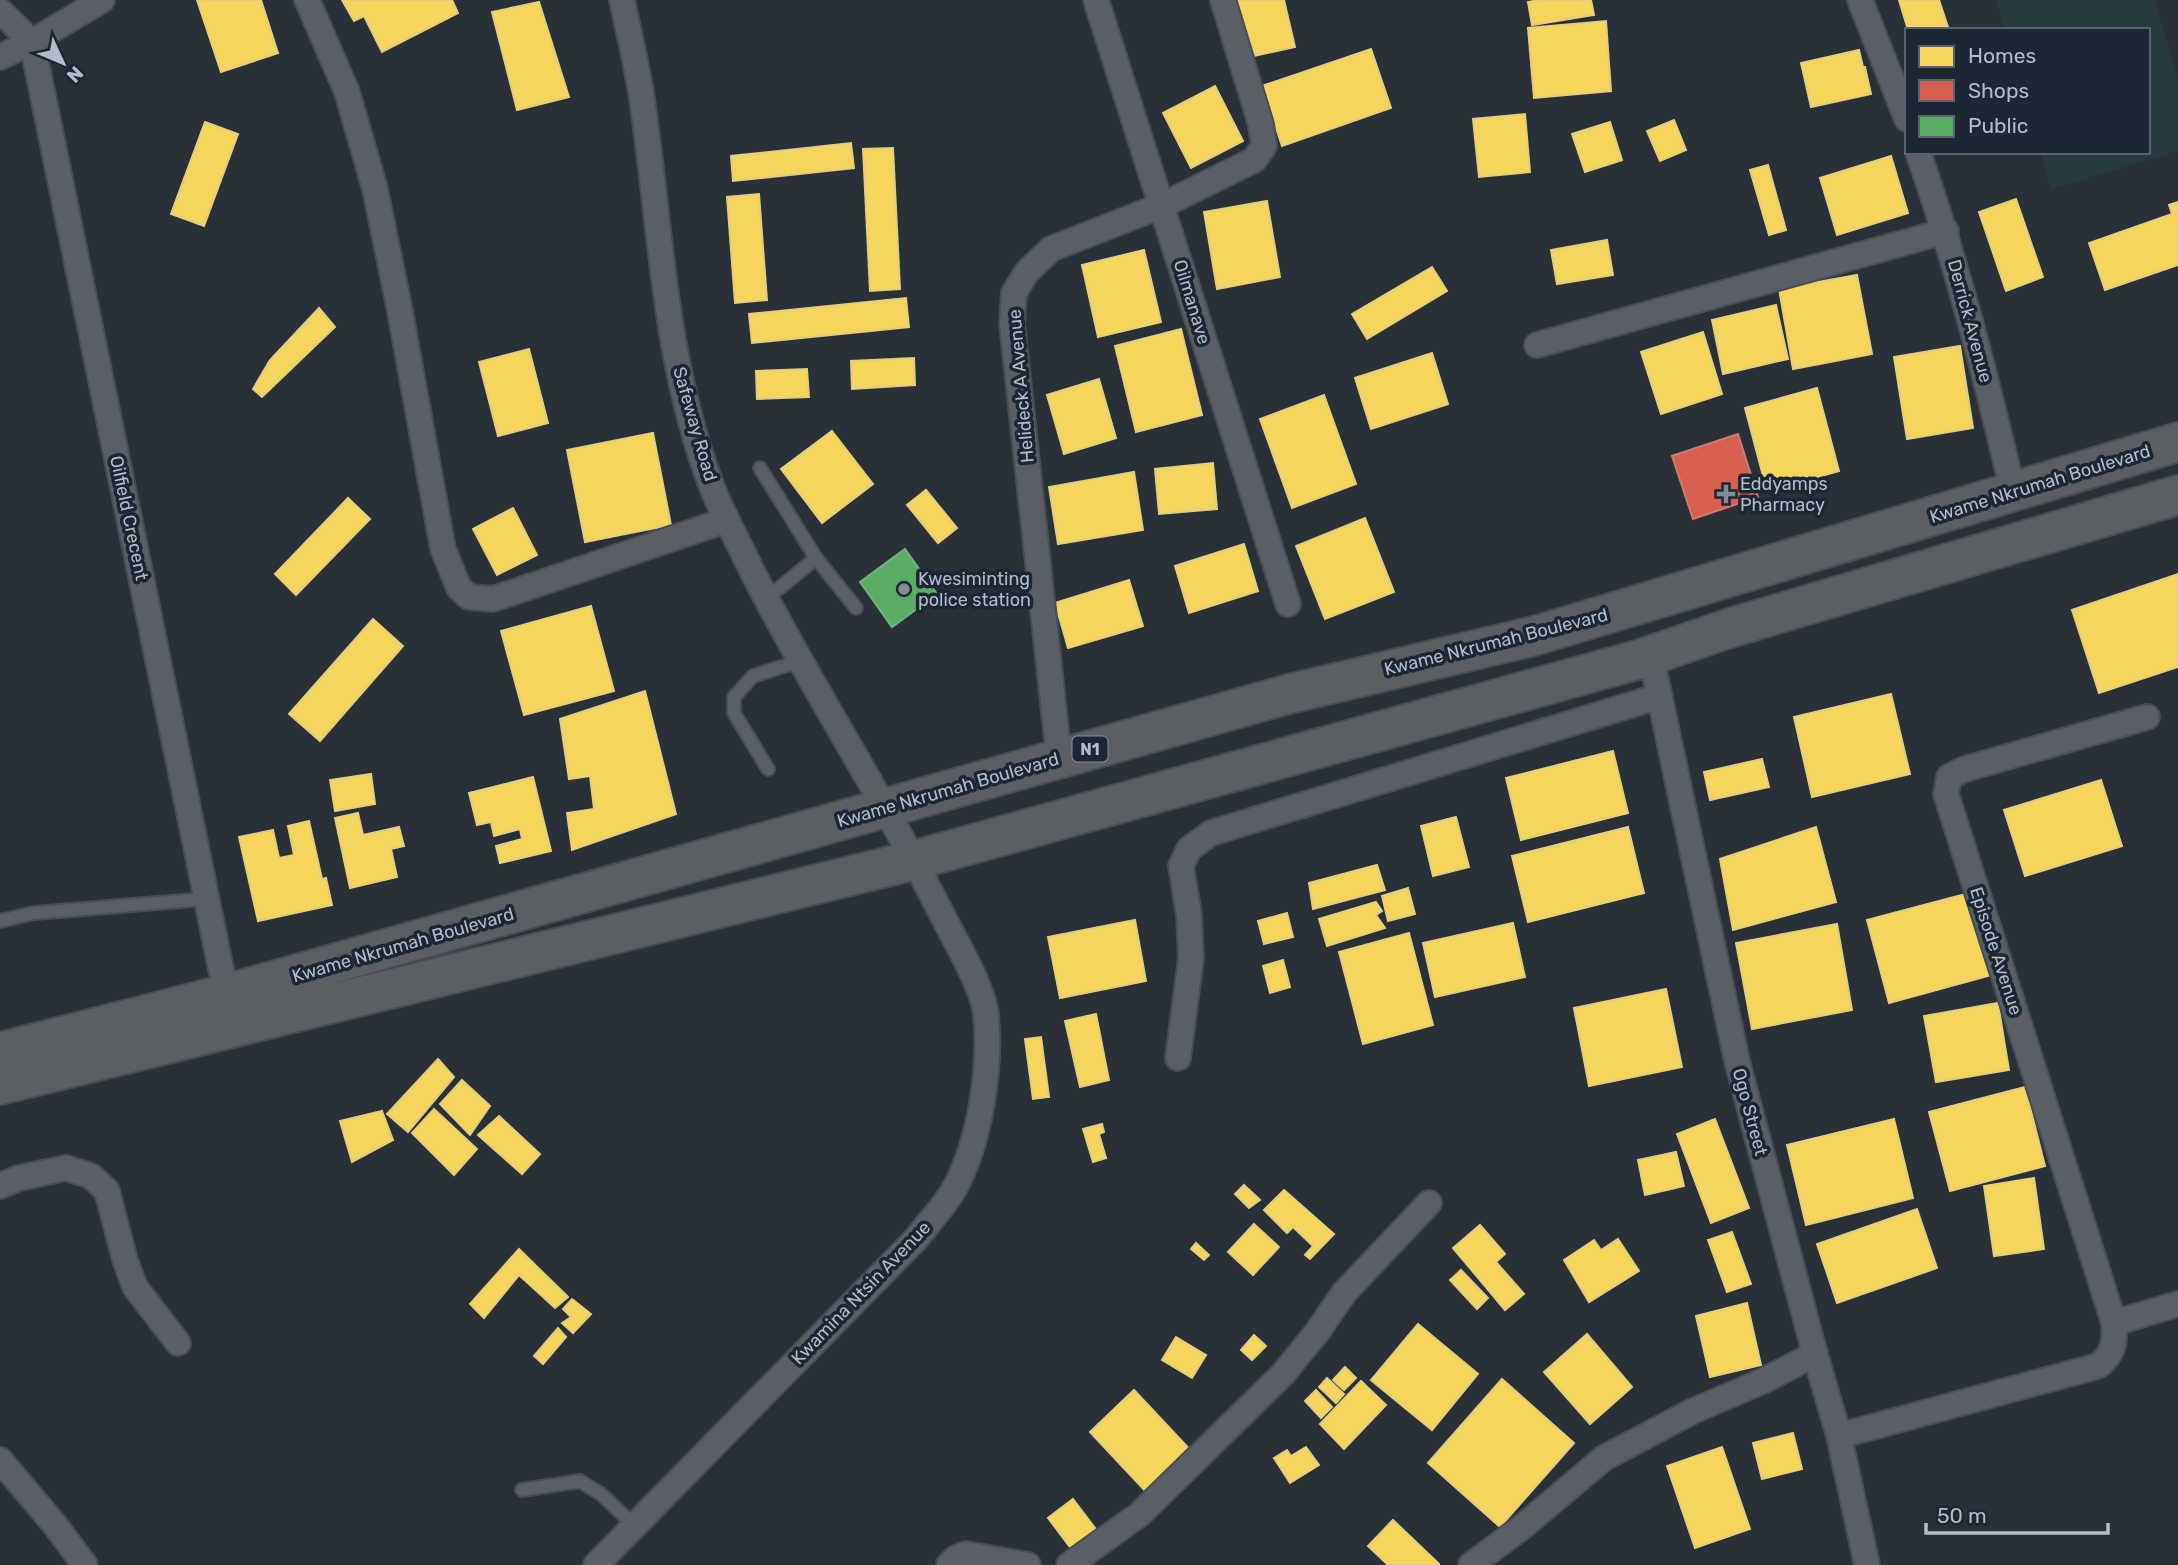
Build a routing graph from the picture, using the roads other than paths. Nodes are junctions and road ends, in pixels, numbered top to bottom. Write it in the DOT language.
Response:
graph roads {
  1 [pos="102,0"];
  2 [pos="307,0"];
  3 [pos="622,0"];
  4 [pos="1096,0"];
  5 [pos="1223,0"];
  6 [pos="1860,0"];
  7 [pos="0,11"];
  8 [pos="32,43"];
  9 [pos="0,57"];
  10 [pos="1905,114"];
  11 [pos="1919,154"];
  12 [pos="1163,205"];
  13 [pos="1946,231"];
  14 [pos="1537,345"];
  15 [pos="2178,442"];
  16 [pos="760,468"];
  17 [pos="2013,492"];
  18 [pos="2178,495"];
  19 [pos="727,520"];
  20 [pos="816,558"];
  21 [pos="766,599"];
  22 [pos="1288,604"];
  23 [pos="856,608"];
  24 [pos="1651,656"];
  25 [pos="800,662"];
  26 [pos="1660,696"];
  27 [pos="2147,717"];
  28 [pos="1059,758"];
  29 [pos="768,769"];
  30 [pos="887,808"];
  31 [pos="915,860"];
  32 [pos="207,899"];
  33 [pos="0,921"];
  34 [pos="226,994"];
  35 [pos="0,1052"];
  36 [pos="1178,1058"];
  37 [pos="0,1085"];
  38 [pos="0,1186"];
  39 [pos="1429,1203"];
  40 [pos="2178,1304"];
  41 [pos="2113,1323"];
  42 [pos="178,1343"];
  43 [pos="1815,1354"];
  44 [pos="1839,1436"];
  45 [pos="0,1460"];
  46 [pos="522,1490"];
  47 [pos="635,1526"];
  48 [pos="85,1565"];
  49 [pos="596,1565"];
  50 [pos="949,1565"];
  51 [pos="1028,1565"];
  52 [pos="1069,1565"];
  53 [pos="1471,1565"];
  54 [pos="1867,1565"];
  1 -- 8 [label="street"];
  2 -- 19 [label="street"];
  3 -- 19 [label="street, Safeway Road"];
  4 -- 12 [label="street, Oilmanave"];
  5 -- 12 [label="street, Helideck A Avenue"];
  6 -- 10 [label="street"];
  7 -- 8 [label="street"];
  8 -- 9 [label="street"];
  8 -- 32 [label="street, Oilfield Crecent"];
  11 -- 13 [label="street, Derrick Avenue"];
  12 -- 22 [label="street, Oilmanave"];
  12 -- 28 [label="street, Helideck A Avenue"];
  13 -- 14 [label="street"];
  13 -- 17 [label="street, Derrick Avenue"];
  15 -- 17 [label="highway, Kwame Nkrumah Boulevard / N1"];
  16 -- 20 [label="lane"];
  17 -- 28 [label="highway, Kwame Nkrumah Boulevard / N1"];
  18 -- 24 [label="highway, Kwame Nkrumah Boulevard"];
  19 -- 21 [label="street, Safeway Road"];
  20 -- 21 [label="lane"];
  20 -- 23 [label="lane"];
  21 -- 25 [label="street, Safeway Road"];
  24 -- 26 [label="street, Ogo Street"];
  24 -- 31 [label="highway, Kwame Nkrumah Boulevard"];
  25 -- 29 [label="lane"];
  25 -- 30 [label="street, Safeway Road"];
  26 -- 36 [label="street"];
  26 -- 43 [label="street, Ogo Street"];
  27 -- 41 [label="street, Episode Avenue"];
  28 -- 30 [label="highway, Kwame Nkrumah Boulevard / N1"];
  30 -- 31 [label="street, Kwamina Ntsin Avenue"];
  30 -- 34 [label="highway, Kwame Nkrumah Boulevard / N1"];
  31 -- 37 [label="highway, Kwame Nkrumah Boulevard"];
  31 -- 47 [label="street, Kwamina Ntsin Avenue"];
  32 -- 33 [label="lane"];
  32 -- 34 [label="street, Oilfield Crecent"];
  34 -- 35 [label="highway, Kwame Nkrumah Boulevard / N1"];
  38 -- 42 [label="street"];
  39 -- 52 [label="street"];
  40 -- 41 [label="street"];
  41 -- 44 [label="street"];
  43 -- 44 [label="street, Ogo Street"];
  43 -- 53 [label="street"];
  44 -- 54 [label="street, Ogo Street"];
  45 -- 48 [label="street"];
  46 -- 47 [label="lane"];
  47 -- 49 [label="street, Kwamina Ntsin Avenue"];
  50 -- 51 [label="street"];
}
